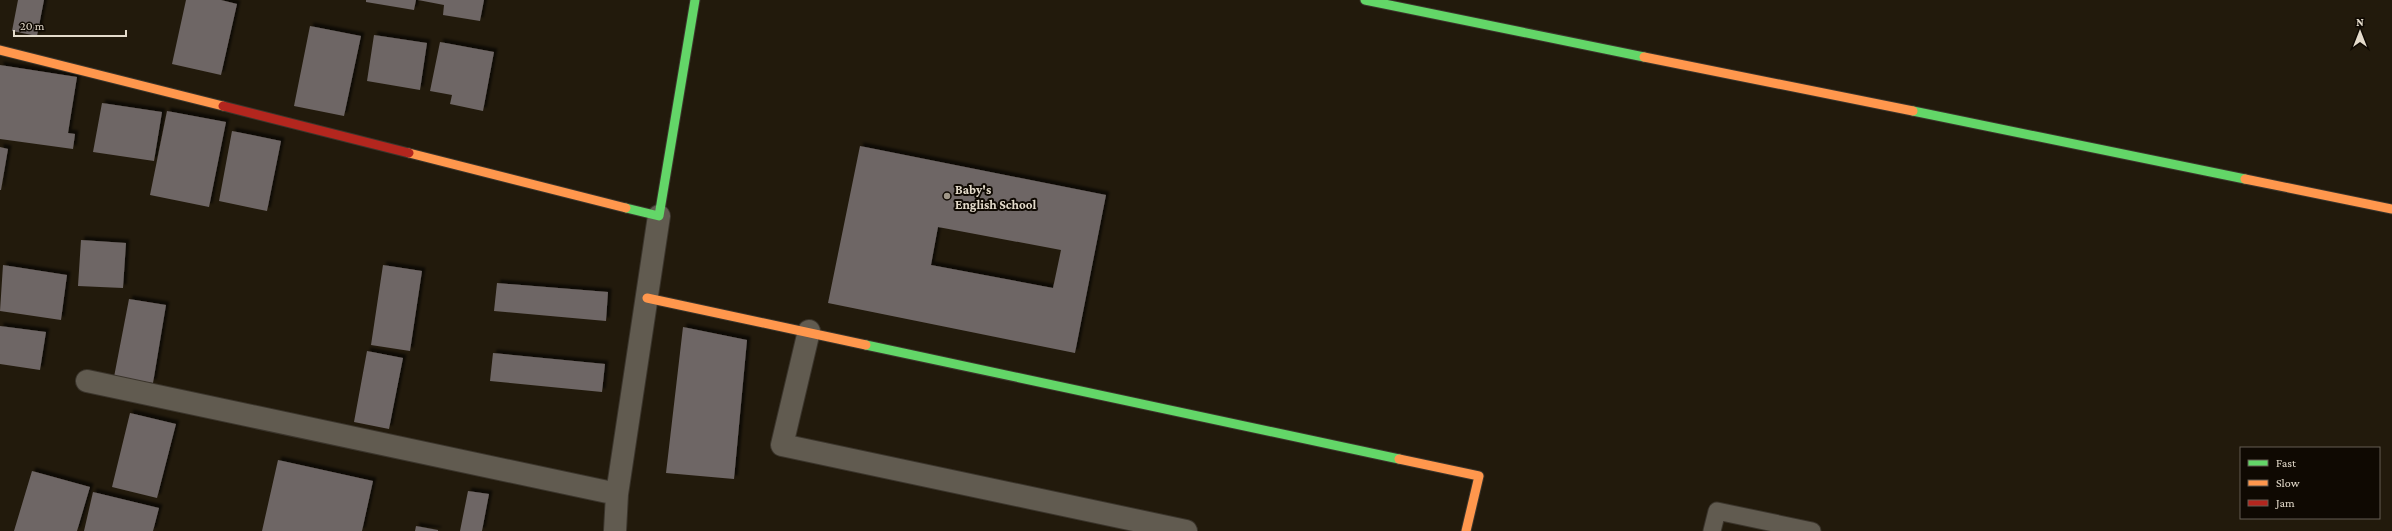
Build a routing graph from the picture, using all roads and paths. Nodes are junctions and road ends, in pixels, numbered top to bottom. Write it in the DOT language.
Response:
graph roads {
  1 [pos="695,0"];
  2 [pos="1366,0"];
  3 [pos="0,50"];
  4 [pos="2392,209"];
  5 [pos="659,216"];
  6 [pos="647,298"];
  7 [pos="809,331"];
  8 [pos="87,380"];
  9 [pos="617,494"];
  10 [pos="615,531"];
  11 [pos="1186,531"];
  12 [pos="1466,531"];
  13 [pos="1712,531"];
  14 [pos="1812,531"];
  1 -- 5 [label="street"];
  2 -- 4 [label="street"];
  3 -- 5 [label="street"];
  5 -- 6 [label="street"];
  6 -- 7 [label="street"];
  6 -- 9 [label="street"];
  7 -- 11 [label="street"];
  7 -- 12 [label="street"];
  8 -- 9 [label="street"];
  9 -- 10 [label="street"];
  13 -- 14 [label="lane"];
}
